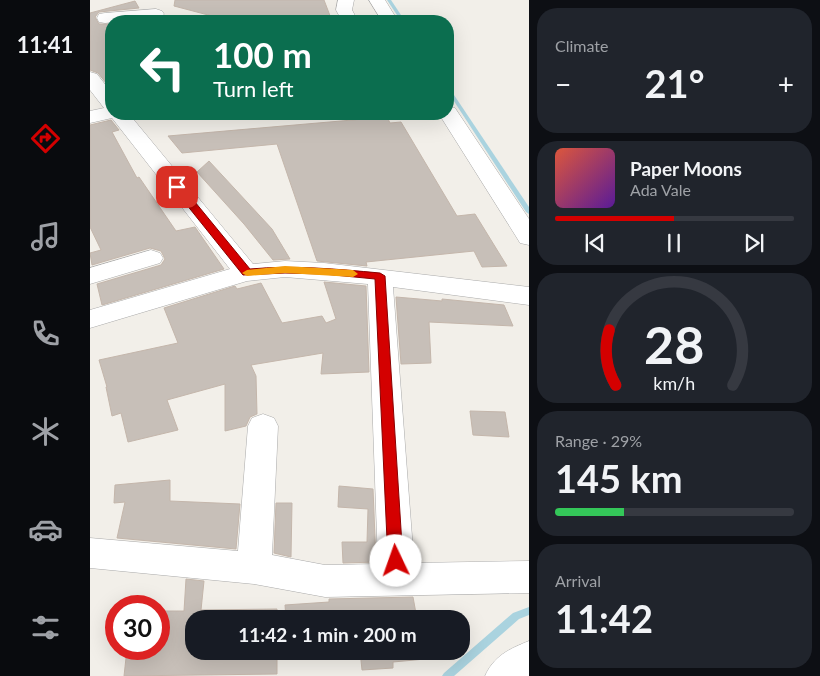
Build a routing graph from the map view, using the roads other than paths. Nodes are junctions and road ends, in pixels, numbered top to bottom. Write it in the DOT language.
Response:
graph roads {
  1 [pos="346,0"];
  2 [pos="377,0"];
  3 [pos="116,1"];
  4 [pos="154,12"];
  5 [pos="105,15"];
  6 [pos="140,15"];
  7 [pos="347,15"];
  8 [pos="386,15"];
  9 [pos="90,78"];
  10 [pos="105,97"];
  11 [pos="105,114"];
  12 [pos="90,118"];
  13 [pos="124,120"];
  14 [pos="453,120"];
  15 [pos="529,238"];
  16 [pos="151,258"];
  17 [pos="247,273"];
  18 [pos="90,276"];
  19 [pos="380,276"];
  20 [pos="529,296"];
  21 [pos="90,319"];
  22 [pos="262,426"];
  23 [pos="90,553"];
  24 [pos="254,568"];
  25 [pos="529,577"];
  26 [pos="396,580"];
  27 [pos="529,660"];
  28 [pos="505,676"];
  1 -- 7 [label="street"];
  2 -- 8 [label="street"];
  3 -- 5 [label="street"];
  4 -- 6 [label="street"];
  9 -- 10 [label="street"];
  11 -- 12 [label="street"];
  13 -- 17 [label="street"];
  14 -- 15 [label="street"];
  16 -- 18 [label="street"];
  17 -- 19 [label="street"];
  17 -- 21 [label="street"];
  19 -- 20 [label="street"];
  19 -- 26 [label="street"];
  22 -- 24 [label="street"];
  23 -- 24 [label="street"];
  24 -- 26 [label="street"];
  25 -- 26 [label="street"];
  27 -- 28 [label="street"];
}
